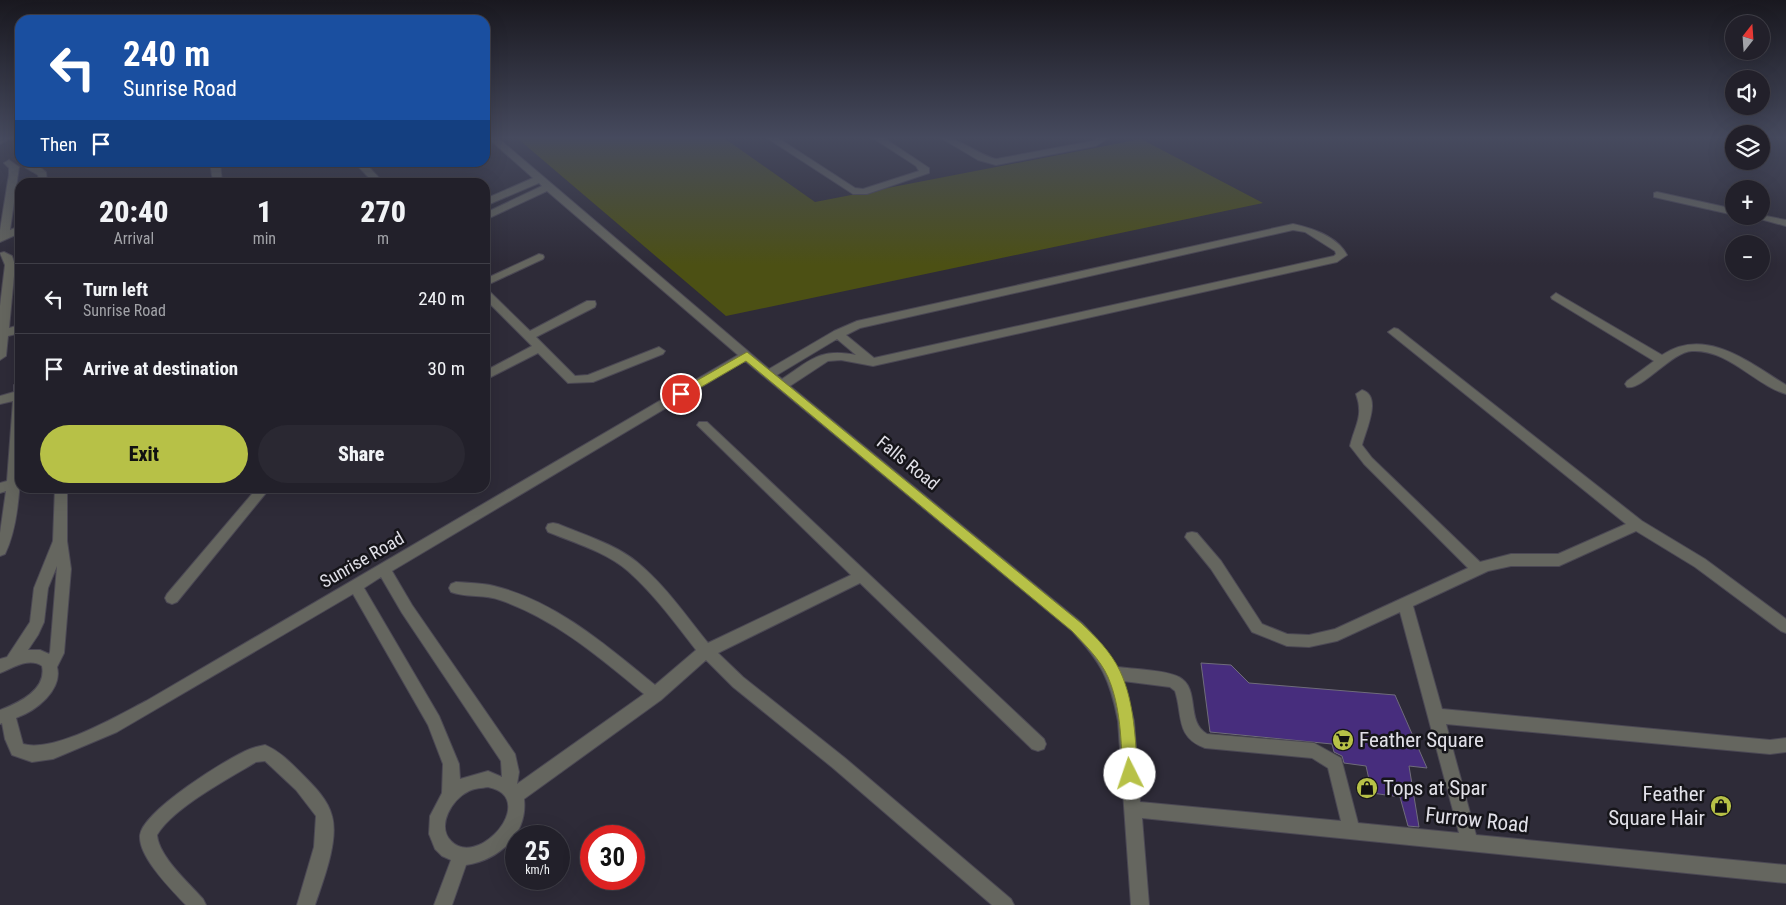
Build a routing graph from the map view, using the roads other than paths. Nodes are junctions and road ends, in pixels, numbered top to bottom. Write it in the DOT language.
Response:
graph roads {
  1 [pos="541,180"];
  2 [pos="836,180"];
  3 [pos="901,180"];
  4 [pos="544,183"];
  5 [pos="1657,195"];
  6 [pos="15,196"];
  7 [pos="490,201"];
  8 [pos="1725,210"];
  9 [pos="490,211"];
  10 [pos="1770,220"];
  11 [pos="1786,223"];
  12 [pos="15,231"];
  13 [pos="1,238"];
  14 [pos="15,253"];
  15 [pos="2,254"];
  16 [pos="539,257"];
  17 [pos="490,281"];
  18 [pos="4,283"];
  19 [pos="1556,297"];
  20 [pos="490,298"];
  21 [pos="591,304"];
  22 [pos="15,330"];
  23 [pos="1394,332"];
  24 [pos="1,334"];
  25 [pos="838,334"];
  26 [pos="528,337"];
  27 [pos="538,348"];
  28 [pos="659,351"];
  29 [pos="0,356"];
  30 [pos="747,356"];
  31 [pos="798,358"];
  32 [pos="1663,361"];
  33 [pos="873,362"];
  34 [pos="807,368"];
  35 [pos="490,373"];
  36 [pos="770,374"];
  37 [pos="1631,384"];
  38 [pos="782,385"];
  39 [pos="1786,390"];
  40 [pos="15,392"];
  41 [pos="1362,394"];
  42 [pos="0,400"];
  43 [pos="15,420"];
  44 [pos="703,426"];
  45 [pos="6,486"];
  46 [pos="61,493"];
  47 [pos="260,493"];
  48 [pos="1637,525"];
  49 [pos="553,528"];
  50 [pos="1192,537"];
  51 [pos="60,541"];
  52 [pos="0,550"];
  53 [pos="1478,569"];
  54 [pos="384,570"];
  55 [pos="860,577"];
  56 [pos="356,586"];
  57 [pos="456,588"];
  58 [pos="172,598"];
  59 [pos="1405,603"];
  60 [pos="1786,627"];
  61 [pos="706,651"];
  62 [pos="6,663"];
  63 [pos="51,664"];
  64 [pos="1114,673"];
  65 [pos="656,695"];
  66 [pos="4,716"];
  67 [pos="1436,716"];
  68 [pos="1038,744"];
  69 [pos="1786,745"];
  70 [pos="511,791"];
  71 [pos="450,796"];
  72 [pos="1133,809"];
  73 [pos="1352,831"];
  74 [pos="1470,842"];
  75 [pos="461,856"];
  76 [pos="1786,874"];
  77 [pos="197,905"];
  78 [pos="306,905"];
  79 [pos="443,905"];
  80 [pos="1004,905"];
  81 [pos="1140,905"];
  1 -- 4 [label="street, Falls Road"];
  2 -- 3 [label="street"];
  4 -- 7 [label="street"];
  4 -- 9 [label="street"];
  4 -- 30 [label="street, Falls Road"];
  5 -- 8 [label="street"];
  6 -- 13 [label="street"];
  10 -- 11 [label="street"];
  12 -- 13 [label="street"];
  14 -- 15 [label="street"];
  15 -- 18 [label="street"];
  16 -- 17 [label="street"];
  18 -- 24 [label="street"];
  19 -- 32 [label="street"];
  20 -- 26 [label="street"];
  21 -- 26 [label="street"];
  22 -- 24 [label="street"];
  23 -- 48 [label="street"];
  24 -- 29 [label="street"];
  25 -- 31 [label="street"];
  25 -- 33 [label="street"];
  25 -- 33 [label="street"];
  26 -- 27 [label="street"];
  27 -- 28 [label="street"];
  27 -- 35 [label="street"];
  30 -- 36 [label="street, Falls Road"];
  30 -- 54 [label="street, Sunrise Road"];
  31 -- 34 [label="street"];
  31 -- 36 [label="street"];
  32 -- 37 [label="street"];
  32 -- 39 [label="street"];
  33 -- 34 [label="street"];
  34 -- 38 [label="street"];
  36 -- 38 [label="street, Falls Road"];
  38 -- 64 [label="street, Falls Road"];
  40 -- 42 [label="street"];
  41 -- 53 [label="street"];
  43 -- 45 [label="street"];
  44 -- 55 [label="street"];
  45 -- 52 [label="street"];
  46 -- 51 [label="street"];
  47 -- 58 [label="street"];
  48 -- 53 [label="street"];
  48 -- 60 [label="street"];
  49 -- 61 [label="street"];
  50 -- 59 [label="street"];
  51 -- 62 [label="street"];
  51 -- 63 [label="street"];
  53 -- 59 [label="street"];
  54 -- 56 [label="street, Sunrise Road"];
  54 -- 70 [label="street"];
  55 -- 61 [label="street"];
  55 -- 68 [label="street"];
  56 -- 66 [label="street, Sunrise Road"];
  56 -- 71 [label="street"];
  57 -- 65 [label="street"];
  59 -- 67 [label="street"];
  61 -- 65 [label="street"];
  61 -- 80 [label="street"];
  62 -- 63 [label="street"];
  63 -- 66 [label="street"];
  64 -- 72 [label="street, Falls Road"];
  64 -- 73 [label="street"];
  65 -- 70 [label="street"];
  67 -- 69 [label="street"];
  67 -- 74 [label="street"];
  70 -- 71 [label="street"];
  70 -- 75 [label="street"];
  71 -- 75 [label="street"];
  72 -- 73 [label="street, Furrow Road"];
  72 -- 81 [label="street, Falls Road"];
  73 -- 74 [label="street, Furrow Road"];
  74 -- 76 [label="street, Furrow Road"];
  75 -- 79 [label="street"];
  77 -- 78 [label="street"];
}
